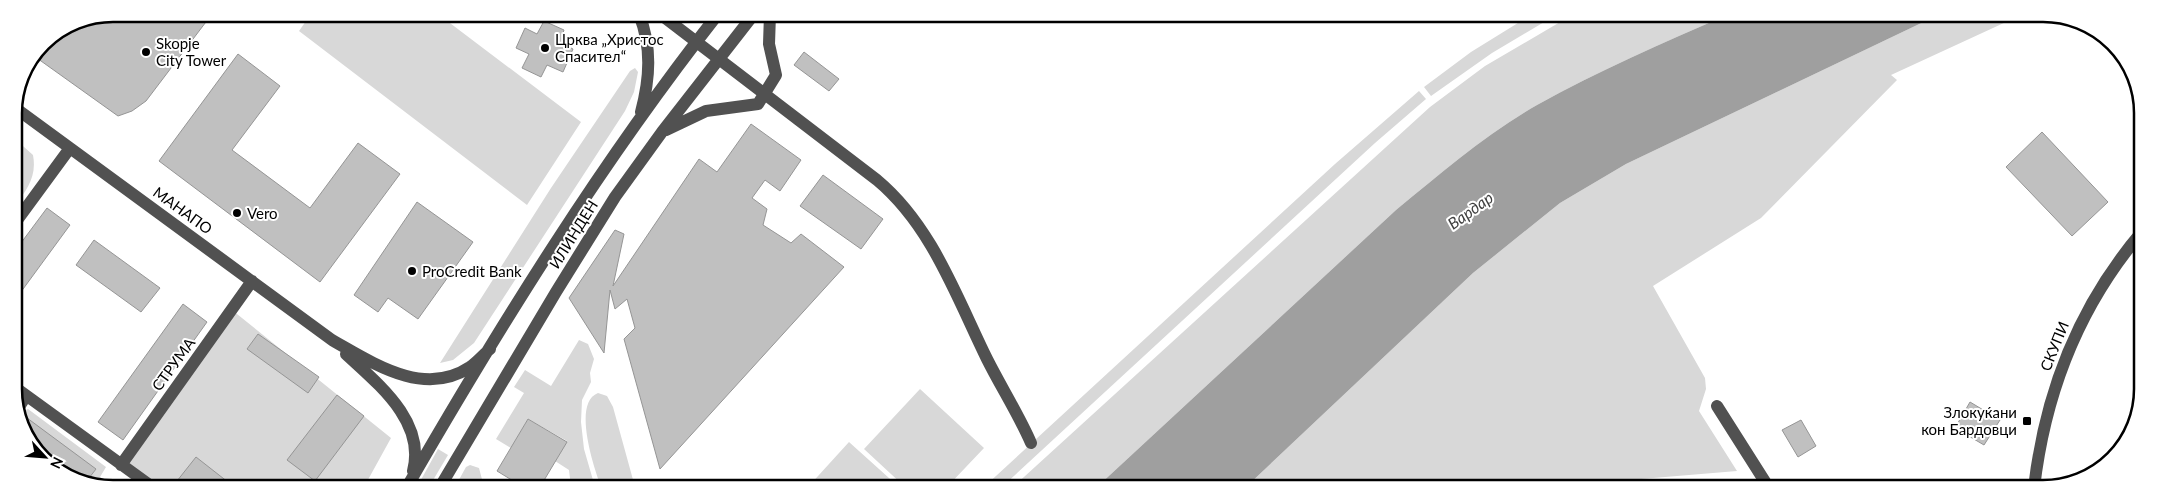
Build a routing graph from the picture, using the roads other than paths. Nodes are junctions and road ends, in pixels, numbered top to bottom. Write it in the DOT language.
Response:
graph roads {
  1 [pos="642,22"];
  2 [pos="670,22"];
  3 [pos="712,22"];
  4 [pos="748,22"];
  5 [pos="770,22"];
  6 [pos="696,42"];
  7 [pos="719,60"];
  8 [pos="764,95"];
  9 [pos="23,114"];
  10 [pos="639,119"];
  11 [pos="662,132"];
  12 [pos="70,148"];
  13 [pos="23,213"];
  14 [pos="2134,243"];
  15 [pos="252,282"];
  16 [pos="332,340"];
  17 [pos="490,349"];
  18 [pos="22,393"];
  19 [pos="26,396"];
  20 [pos="23,401"];
  21 [pos="1718,406"];
  22 [pos="1031,444"];
  23 [pos="121,465"];
  24 [pos="1763,479"];
  25 [pos="2035,479"];
  26 [pos="142,480"];
  27 [pos="409,480"];
  28 [pos="411,480"];
  29 [pos="444,480"];
  1 -- 10 [label="street"];
  2 -- 6 [label="street"];
  3 -- 6 [label="street, ИЛИНДЕН"];
  4 -- 7 [label="street, ИЛИНДЕН"];
  5 -- 8 [label="street"];
  6 -- 7 [label="street"];
  6 -- 10 [label="street, ИЛИНДЕН"];
  7 -- 8 [label="street"];
  7 -- 11 [label="street, ИЛИНДЕН"];
  8 -- 11 [label="street"];
  8 -- 22 [label="street"];
  9 -- 12 [label="street, МАНАПО"];
  10 -- 17 [label="street, ИЛИНДЕН"];
  11 -- 29 [label="street, ИЛИНДЕН"];
  12 -- 13 [label="street"];
  12 -- 15 [label="street, МАНАПО"];
  14 -- 25 [label="street, СКУПИ"];
  15 -- 16 [label="street, МАНАПО"];
  15 -- 23 [label="street, СТРУМА"];
  16 -- 17 [label="street, МАНАПО"];
  16 -- 27 [label="street, МАНАПО"];
  17 -- 28 [label="street, ИЛИНДЕН"];
  18 -- 19 [label="street"];
  19 -- 20 [label="street"];
  19 -- 23 [label="street"];
  21 -- 24 [label="street"];
  23 -- 26 [label="street"];
}
